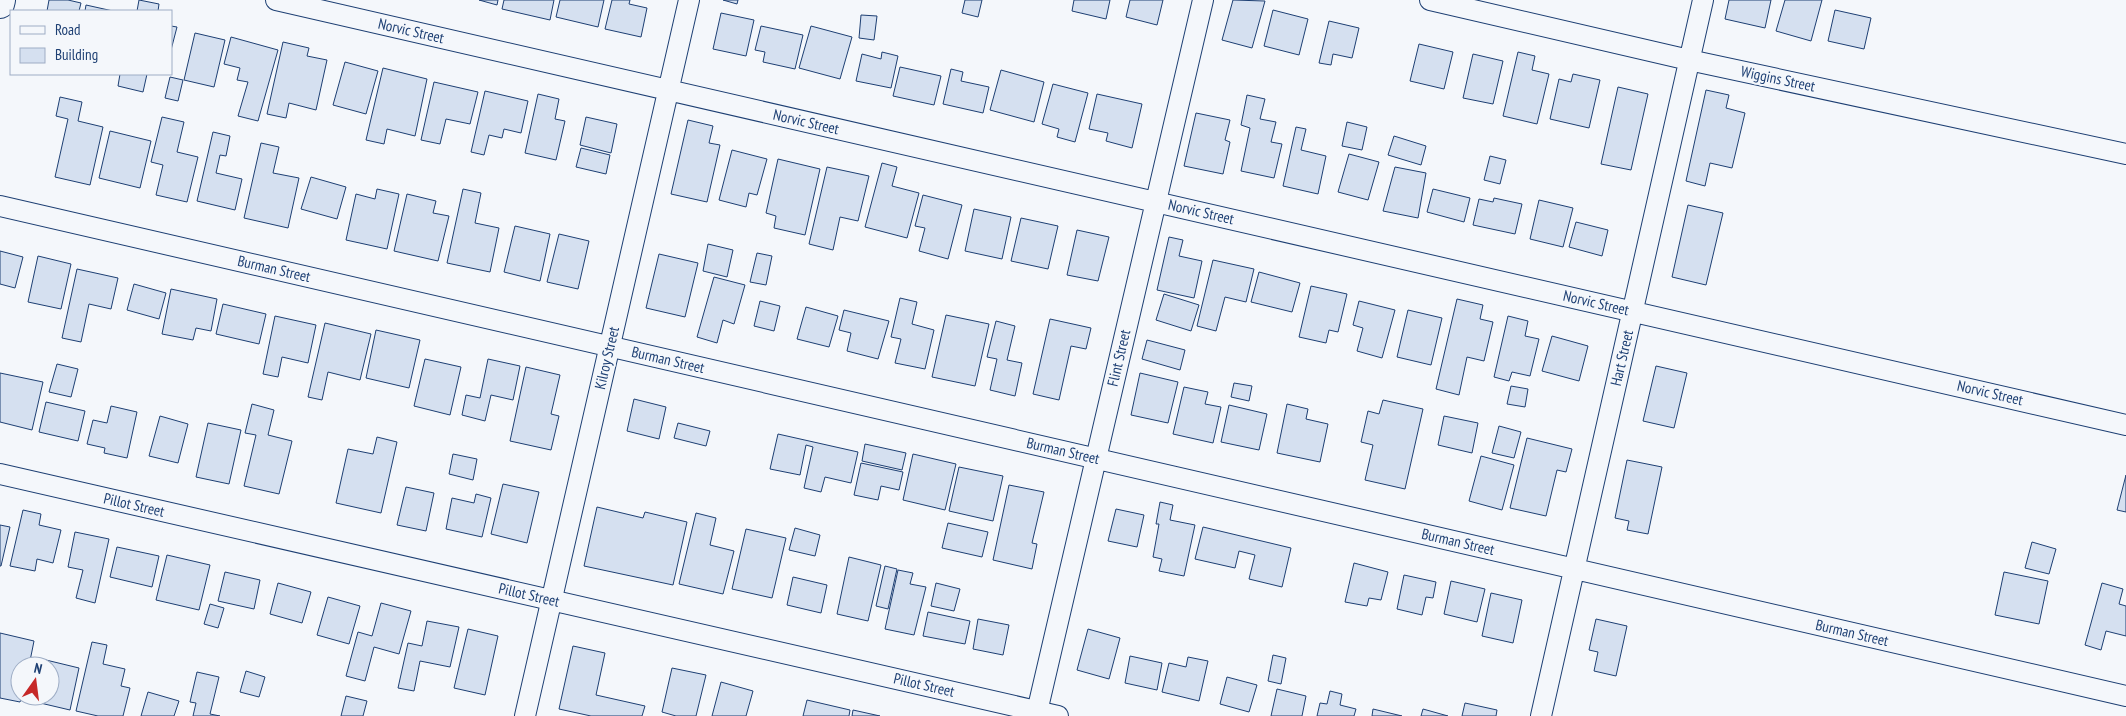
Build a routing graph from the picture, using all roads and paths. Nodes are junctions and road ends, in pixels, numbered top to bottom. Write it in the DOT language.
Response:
graph roads {
  1 [pos="1,0"];
  2 [pos="276,0"];
  3 [pos="689,0"];
  4 [pos="1203,0"];
  5 [pos="1430,0"];
  6 [pos="1703,0"];
  7 [pos="0,4"];
  8 [pos="1689,60"];
  9 [pos="669,90"];
  10 [pos="2126,154"];
  11 [pos="1156,202"];
  12 [pos="0,206"];
  13 [pos="1633,311"];
  14 [pos="610,347"];
  15 [pos="2126,425"];
  16 [pos="1096,458"];
  17 [pos="0,474"];
  18 [pos="1574,569"];
  19 [pos="552,600"];
  20 [pos="2126,696"];
  21 [pos="1036,714"];
  22 [pos="525,716"];
  23 [pos="1058,716"];
  24 [pos="1541,716"];
  1 -- 7 [label="main road"];
  2 -- 9 [label="street, Norvic Street"];
  3 -- 9 [label="street, Kilroy Street"];
  4 -- 11 [label="street, Flint Street"];
  5 -- 8 [label="street, Wiggins Street"];
  6 -- 8 [label="street, Hart Street"];
  8 -- 10 [label="street, Wiggins Street"];
  8 -- 13 [label="street, Hart Street"];
  9 -- 11 [label="street, Norvic Street"];
  9 -- 14 [label="street, Kilroy Street"];
  11 -- 13 [label="street, Norvic Street"];
  11 -- 16 [label="street, Flint Street"];
  12 -- 14 [label="street, Burman Street"];
  13 -- 15 [label="street, Norvic Street"];
  13 -- 18 [label="street, Hart Street"];
  14 -- 16 [label="street, Burman Street"];
  14 -- 19 [label="street, Kilroy Street"];
  16 -- 18 [label="street, Burman Street"];
  16 -- 21 [label="street, Flint Street"];
  17 -- 19 [label="street, Pillot Street"];
  18 -- 20 [label="street, Burman Street"];
  18 -- 24 [label="street, Hart Street"];
  19 -- 21 [label="street, Pillot Street"];
  19 -- 22 [label="street, Kilroy Street"];
  21 -- 23 [label="street, Pillot Street"];
}
